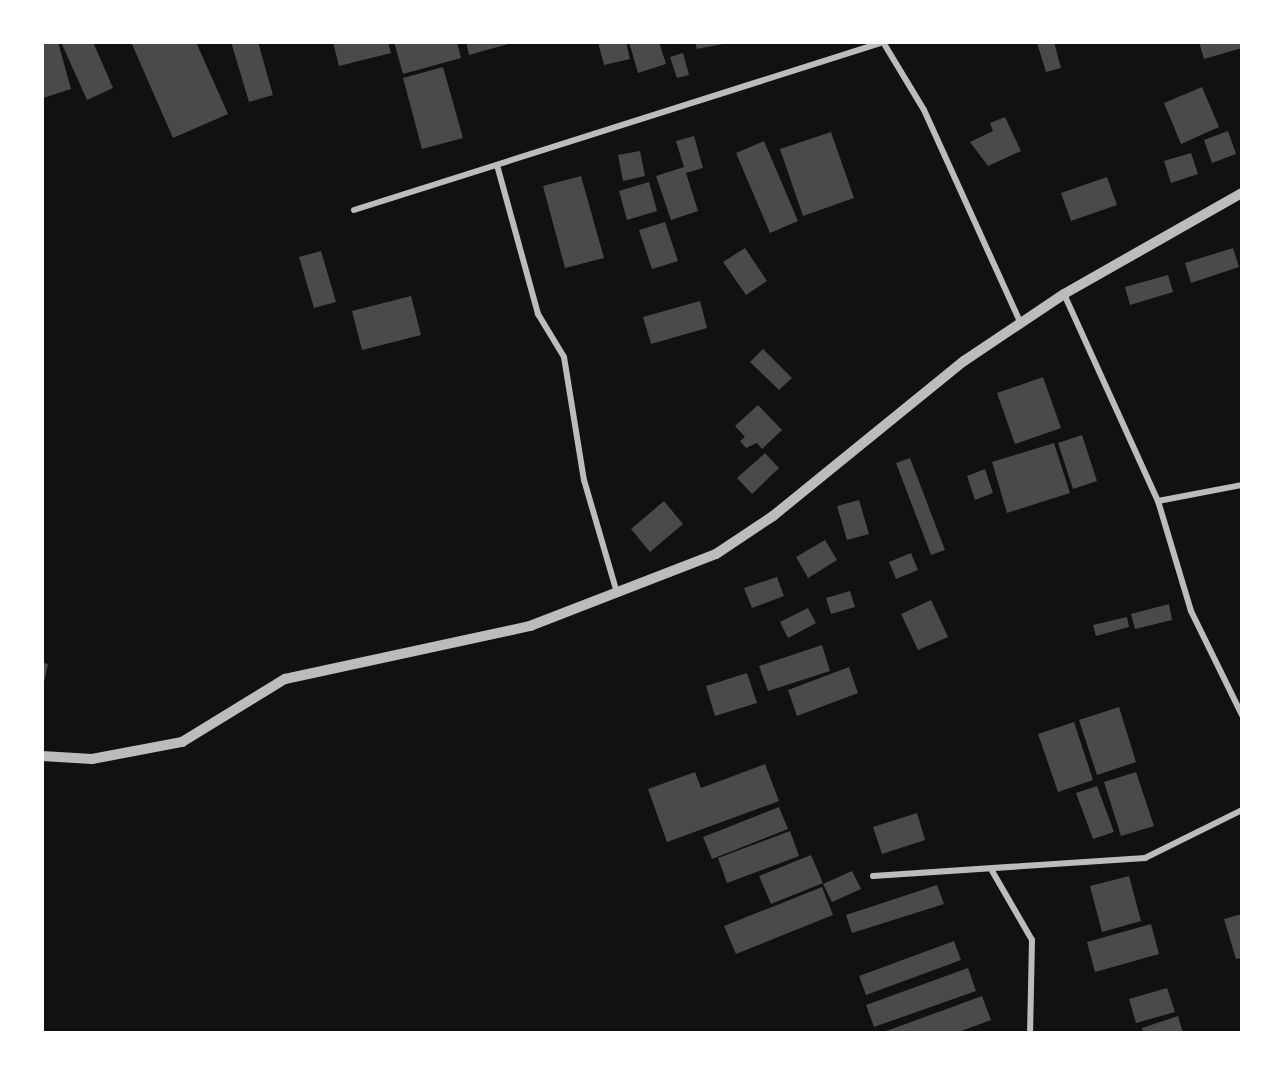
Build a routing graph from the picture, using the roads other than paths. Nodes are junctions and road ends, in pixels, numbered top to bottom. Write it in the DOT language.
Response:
graph roads {
  1 [pos="884,42"];
  2 [pos="497,165"];
  3 [pos="1242,193"];
  4 [pos="354,210"];
  5 [pos="1064,294"];
  6 [pos="1021,324"];
  7 [pos="1242,485"];
  8 [pos="1158,501"];
  9 [pos="617,593"];
  10 [pos="1242,716"];
  11 [pos="42,756"];
  12 [pos="1242,810"];
  13 [pos="991,869"];
  14 [pos="873,876"];
  15 [pos="1030,1033"];
  1 -- 2 [label="street"];
  1 -- 6 [label="street"];
  2 -- 4 [label="street"];
  2 -- 9 [label="street"];
  3 -- 5 [label="street"];
  5 -- 6 [label="street"];
  5 -- 8 [label="street"];
  6 -- 9 [label="street"];
  7 -- 8 [label="street"];
  8 -- 10 [label="street"];
  9 -- 11 [label="street"];
  12 -- 13 [label="street"];
  13 -- 14 [label="street"];
  13 -- 15 [label="street"];
}
